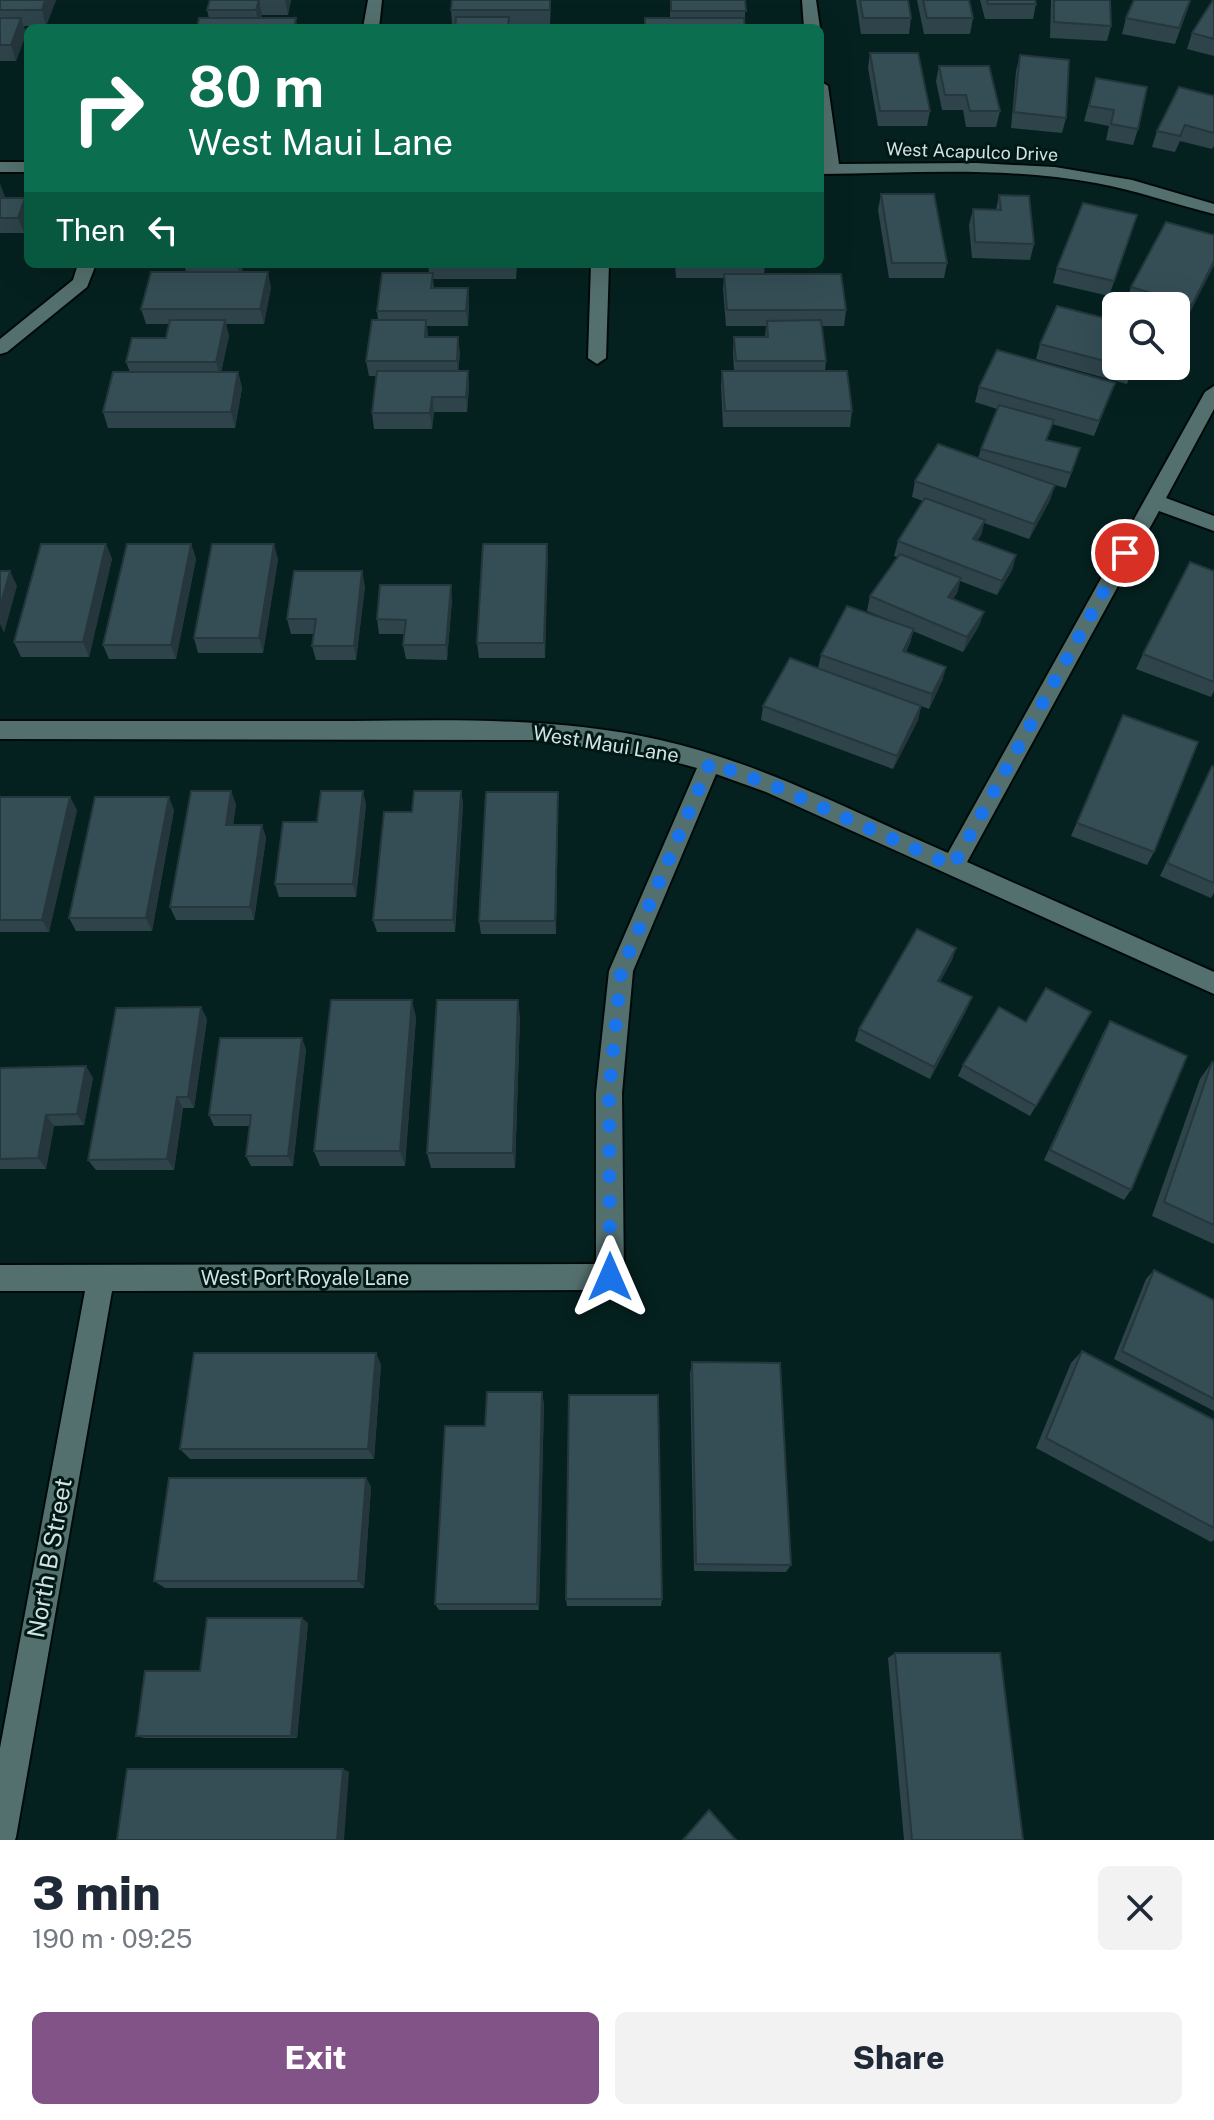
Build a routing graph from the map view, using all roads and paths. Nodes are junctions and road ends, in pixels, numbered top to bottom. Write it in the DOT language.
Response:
graph roads {
  1 [pos="375,0"];
  2 [pos="809,0"];
  3 [pos="372,24"];
  4 [pos="812,24"];
  5 [pos="0,167"];
  6 [pos="24,167"];
  7 [pos="825,169"];
  8 [pos="1214,209"];
  9 [pos="86,268"];
  10 [pos="600,268"];
  11 [pos="0,348"];
  12 [pos="597,358"];
  13 [pos="1214,392"];
  14 [pos="1154,501"];
  15 [pos="1214,524"];
  16 [pos="0,730"];
  17 [pos="710,763"];
  18 [pos="953,866"];
  19 [pos="1214,983"];
  20 [pos="0,1278"];
  21 [pos="101,1278"];
  22 [pos="0,1837"];
  1 -- 3 [label="street"];
  2 -- 4 [label="street"];
  5 -- 6 [label="street"];
  7 -- 8 [label="street, West Acapulco Drive"];
  9 -- 11 [label="street"];
  10 -- 12 [label="street"];
  13 -- 14 [label="street"];
  14 -- 15 [label="street"];
  14 -- 18 [label="street"];
  16 -- 17 [label="street, West Maui Lane"];
  17 -- 18 [label="street, West Maui Lane"];
  17 -- 21 [label="street, West Port Royale Lane"];
  18 -- 19 [label="street, West Maui Lane"];
  20 -- 21 [label="street, West Port Royale Lane"];
  21 -- 22 [label="street, North B Street"];
}
